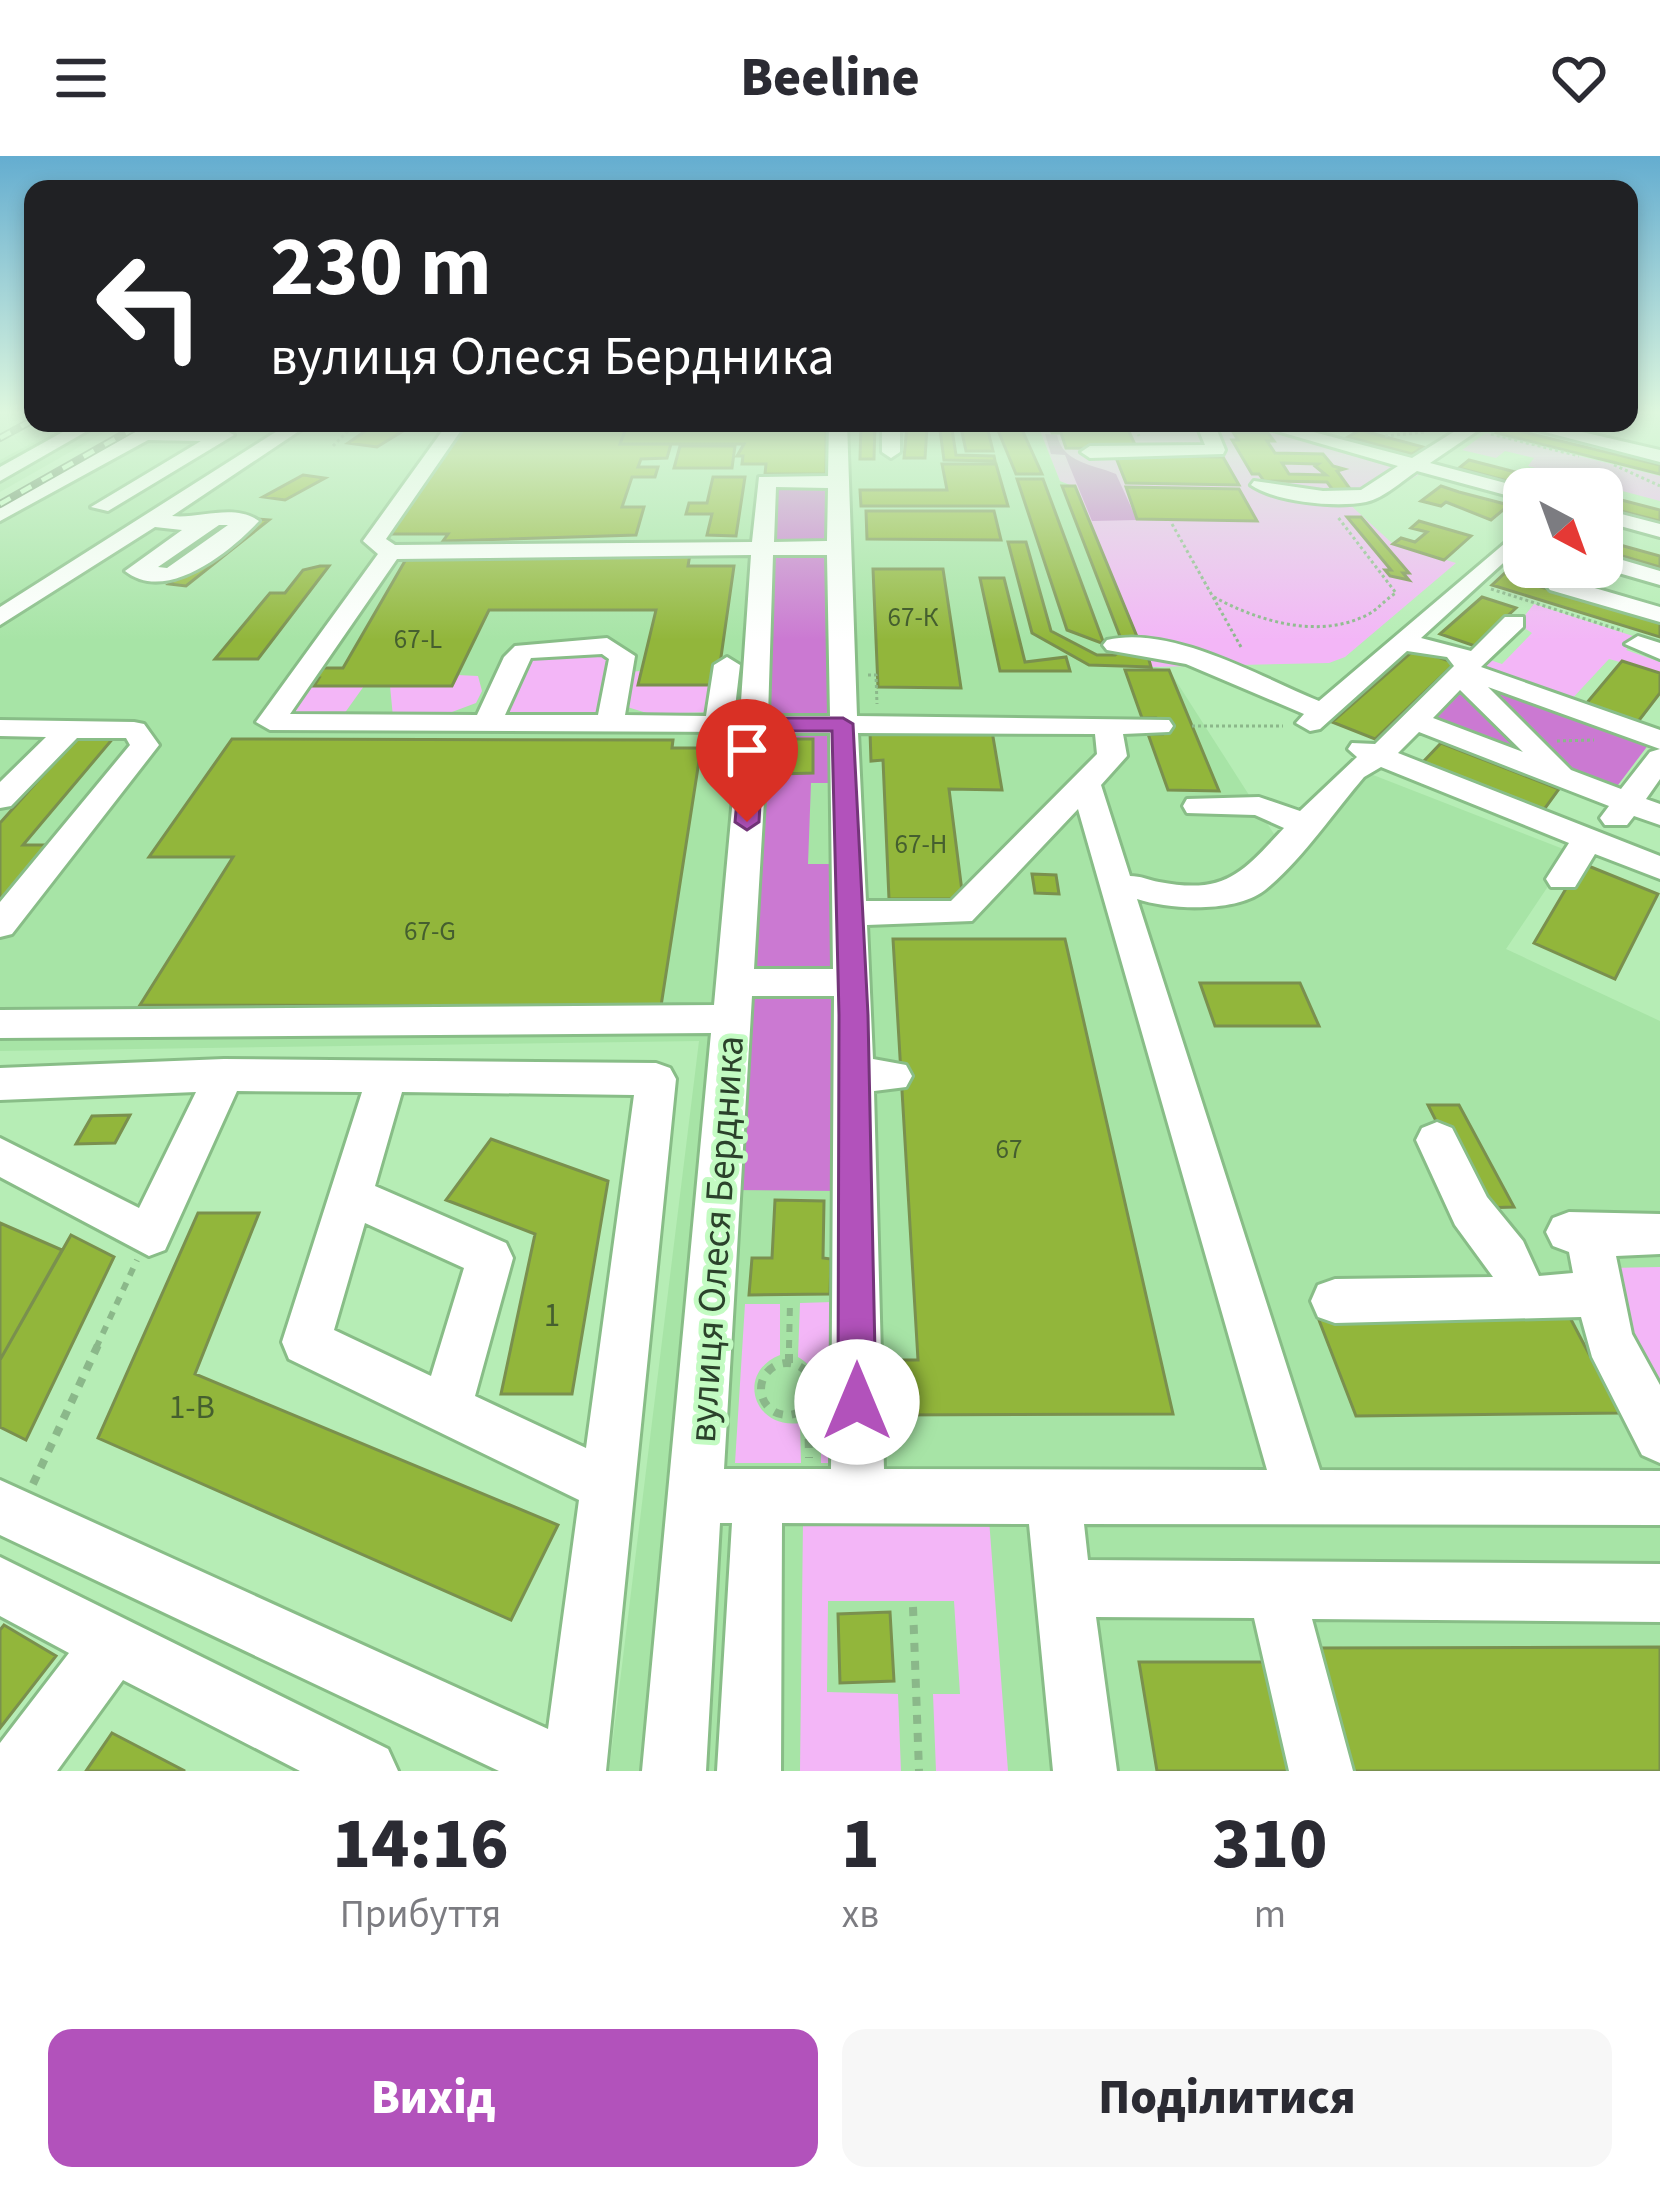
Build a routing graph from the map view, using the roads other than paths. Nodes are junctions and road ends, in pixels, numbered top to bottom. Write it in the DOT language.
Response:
graph roads {
  1 [pos="45,489"];
  2 [pos="88,489"];
  3 [pos="132,489"];
  4 [pos="195,489"];
  5 [pos="410,489"];
  6 [pos="765,489"];
  7 [pos="838,489"];
  8 [pos="1286,489"];
  9 [pos="1376,489"];
  10 [pos="66,502"];
  11 [pos="101,507"];
  12 [pos="0,514"];
  13 [pos="146,520"];
  14 [pos="1623,521"];
  15 [pos="202,526"];
  16 [pos="1660,531"];
  17 [pos="838,548"];
  18 [pos="761,549"];
  19 [pos="1503,551"];
  20 [pos="390,552"];
  21 [pos="1623,567"];
  22 [pos="1660,578"];
  23 [pos="1568,588"];
  24 [pos="1660,616"];
  25 [pos="0,619"];
  26 [pos="1514,622"];
  27 [pos="1401,642"];
  28 [pos="1116,645"];
  29 [pos="728,665"];
  30 [pos="1464,668"];
  31 [pos="860,720"];
  32 [pos="1414,720"];
  33 [pos="487,723"];
  34 [pos="610,724"];
  35 [pos="736,724"];
  36 [pos="1108,724"];
  37 [pos="1159,726"];
  38 [pos="0,728"];
  39 [pos="70,729"];
  40 [pos="1660,740"];
  41 [pos="1365,750"];
  42 [pos="1660,758"];
  43 [pos="1569,780"];
  44 [pos="1086,785"];
  45 [pos="0,799"];
  46 [pos="1628,802"];
  47 [pos="1198,806"];
  48 [pos="1660,815"];
  49 [pos="1305,825"];
  50 [pos="1593,841"];
  51 [pos="1660,868"];
  52 [pos="1562,879"];
  53 [pos="1116,888"];
  54 [pos="850,913"];
  55 [pos="0,925"];
  56 [pos="852,983"];
  57 [pos="733,1000"];
  58 [pos="0,1024"];
  59 [pos="224,1075"];
  60 [pos="387,1076"];
  61 [pos="0,1084"];
  62 [pos="1437,1140"];
  63 [pos="0,1156"];
  64 [pos="351,1196"];
  65 [pos="1660,1234"];
  66 [pos="1599,1293"];
  67 [pos="1526,1299"];
  68 [pos="1335,1301"];
  69 [pos="446,1409"];
  70 [pos="1660,1437"];
  71 [pos="604,1485"];
  72 [pos="695,1496"];
  73 [pos="834,1496"];
  74 [pos="1053,1496"];
  75 [pos="1302,1497"];
  76 [pos="1660,1498"];
  77 [pos="9,1511"];
  78 [pos="757,1528"];
  79 [pos="0,1585"];
  80 [pos="1064,1588"];
  81 [pos="1276,1591"];
  82 [pos="1660,1593"];
  83 [pos="113,1644"];
  84 [pos="18,1771"];
  85 [pos="366,1771"];
  86 [pos="572,1771"];
  87 [pos="674,1771"];
  88 [pos="749,1771"];
  89 [pos="1085,1771"];
  90 [pos="1322,1771"];
  1 -- 12 [label="street"];
  2 -- 10 [label="street"];
  3 -- 11 [label="street"];
  4 -- 13 [label="street"];
  5 -- 20 [label="street"];
  6 -- 18 [label="street, вулиця Олеся Бердника"];
  7 -- 17 [label="street"];
  8 -- 9 [label="street"];
  13 -- 15 [label="street"];
  13 -- 25 [label="street"];
  14 -- 16 [label="street"];
  17 -- 18 [label="street"];
  17 -- 31 [label="street"];
  18 -- 20 [label="street"];
  18 -- 35 [label="street, вулиця Олеся Бердника"];
  19 -- 27 [label="street"];
  20 -- 33 [label="street"];
  21 -- 22 [label="street"];
  23 -- 24 [label="street"];
  26 -- 30 [label="street"];
  27 -- 28 [label="street"];
  27 -- 30 [label="street"];
  29 -- 35 [label="street"];
  30 -- 32 [label="street"];
  30 -- 40 [label="street"];
  30 -- 43 [label="street"];
  31 -- 35 [label="street"];
  31 -- 36 [label="street"];
  31 -- 54 [label="street"];
  32 -- 41 [label="street"];
  32 -- 43 [label="street"];
  33 -- 34 [label="street"];
  33 -- 34 [label="street"];
  34 -- 35 [label="street"];
  35 -- 57 [label="street, вулиця Олеся Бердника"];
  36 -- 37 [label="street"];
  36 -- 44 [label="street"];
  38 -- 39 [label="street"];
  39 -- 45 [label="street"];
  39 -- 55 [label="street"];
  41 -- 49 [label="street"];
  41 -- 50 [label="street"];
  42 -- 46 [label="street"];
  43 -- 46 [label="street"];
  44 -- 53 [label="street"];
  44 -- 54 [label="street"];
  46 -- 48 [label="street"];
  46 -- 50 [label="street"];
  47 -- 49 [label="street"];
  49 -- 53 [label="street"];
  50 -- 51 [label="street"];
  50 -- 52 [label="street"];
  53 -- 75 [label="street"];
  54 -- 56 [label="street"];
  56 -- 57 [label="street"];
  56 -- 73 [label="street"];
  57 -- 58 [label="street"];
  57 -- 72 [label="street, вулиця Олеся Бердника"];
  59 -- 60 [label="street"];
  59 -- 61 [label="street"];
  59 -- 63 [label="street"];
  60 -- 64 [label="street"];
  60 -- 71 [label="street"];
  62 -- 67 [label="street"];
  64 -- 69 [label="street"];
  64 -- 69 [label="street"];
  65 -- 66 [label="street"];
  66 -- 67 [label="street"];
  66 -- 70 [label="street"];
  67 -- 68 [label="street"];
  69 -- 71 [label="street"];
  71 -- 86 [label="street"];
  72 -- 73 [label="street"];
  72 -- 87 [label="street, вулиця Олеся Бердника"];
  73 -- 74 [label="street"];
  74 -- 75 [label="street"];
  74 -- 80 [label="street"];
  75 -- 76 [label="street"];
  77 -- 86 [label="street"];
  78 -- 88 [label="street"];
  79 -- 83 [label="street"];
  80 -- 81 [label="street"];
  80 -- 89 [label="street"];
  81 -- 82 [label="street"];
  81 -- 90 [label="street"];
  83 -- 84 [label="street"];
  83 -- 85 [label="street"];
}
